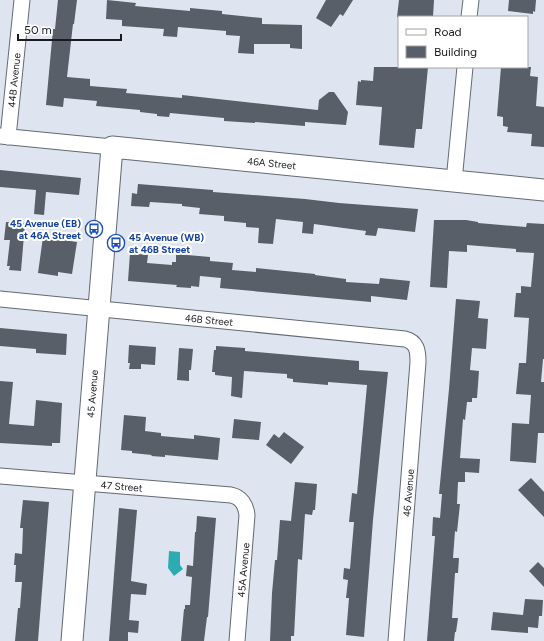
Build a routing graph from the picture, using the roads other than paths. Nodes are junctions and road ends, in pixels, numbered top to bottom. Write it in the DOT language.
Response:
graph roads {
  1 [pos="22,0"];
  2 [pos="471,0"];
  3 [pos="470,16"];
  4 [pos="465,68"];
  5 [pos="4,137"];
  6 [pos="112,147"];
  7 [pos="454,181"];
  8 [pos="544,190"];
  9 [pos="0,299"];
  10 [pos="99,309"];
  11 [pos="415,345"];
  12 [pos="0,476"];
  13 [pos="85,483"];
  14 [pos="248,497"];
  15 [pos="72,641"];
  16 [pos="237,641"];
  17 [pos="396,641"];
  1 -- 5 [label="street, 44B Avenue"];
  2 -- 3 [label="street"];
  4 -- 7 [label="street"];
  5 -- 6 [label="street, 46A Street"];
  6 -- 7 [label="street, 46A Street"];
  6 -- 10 [label="street, 45 Avenue"];
  7 -- 8 [label="street, 46A Street"];
  9 -- 10 [label="street, 46B Street"];
  10 -- 11 [label="street, 46B Street"];
  10 -- 13 [label="street, 45 Avenue"];
  11 -- 17 [label="street, 46 Avenue"];
  12 -- 13 [label="street, 47 Street"];
  13 -- 14 [label="street, 47 Street"];
  13 -- 15 [label="street, 45 Avenue"];
  14 -- 16 [label="street, 45A Avenue"];
}
